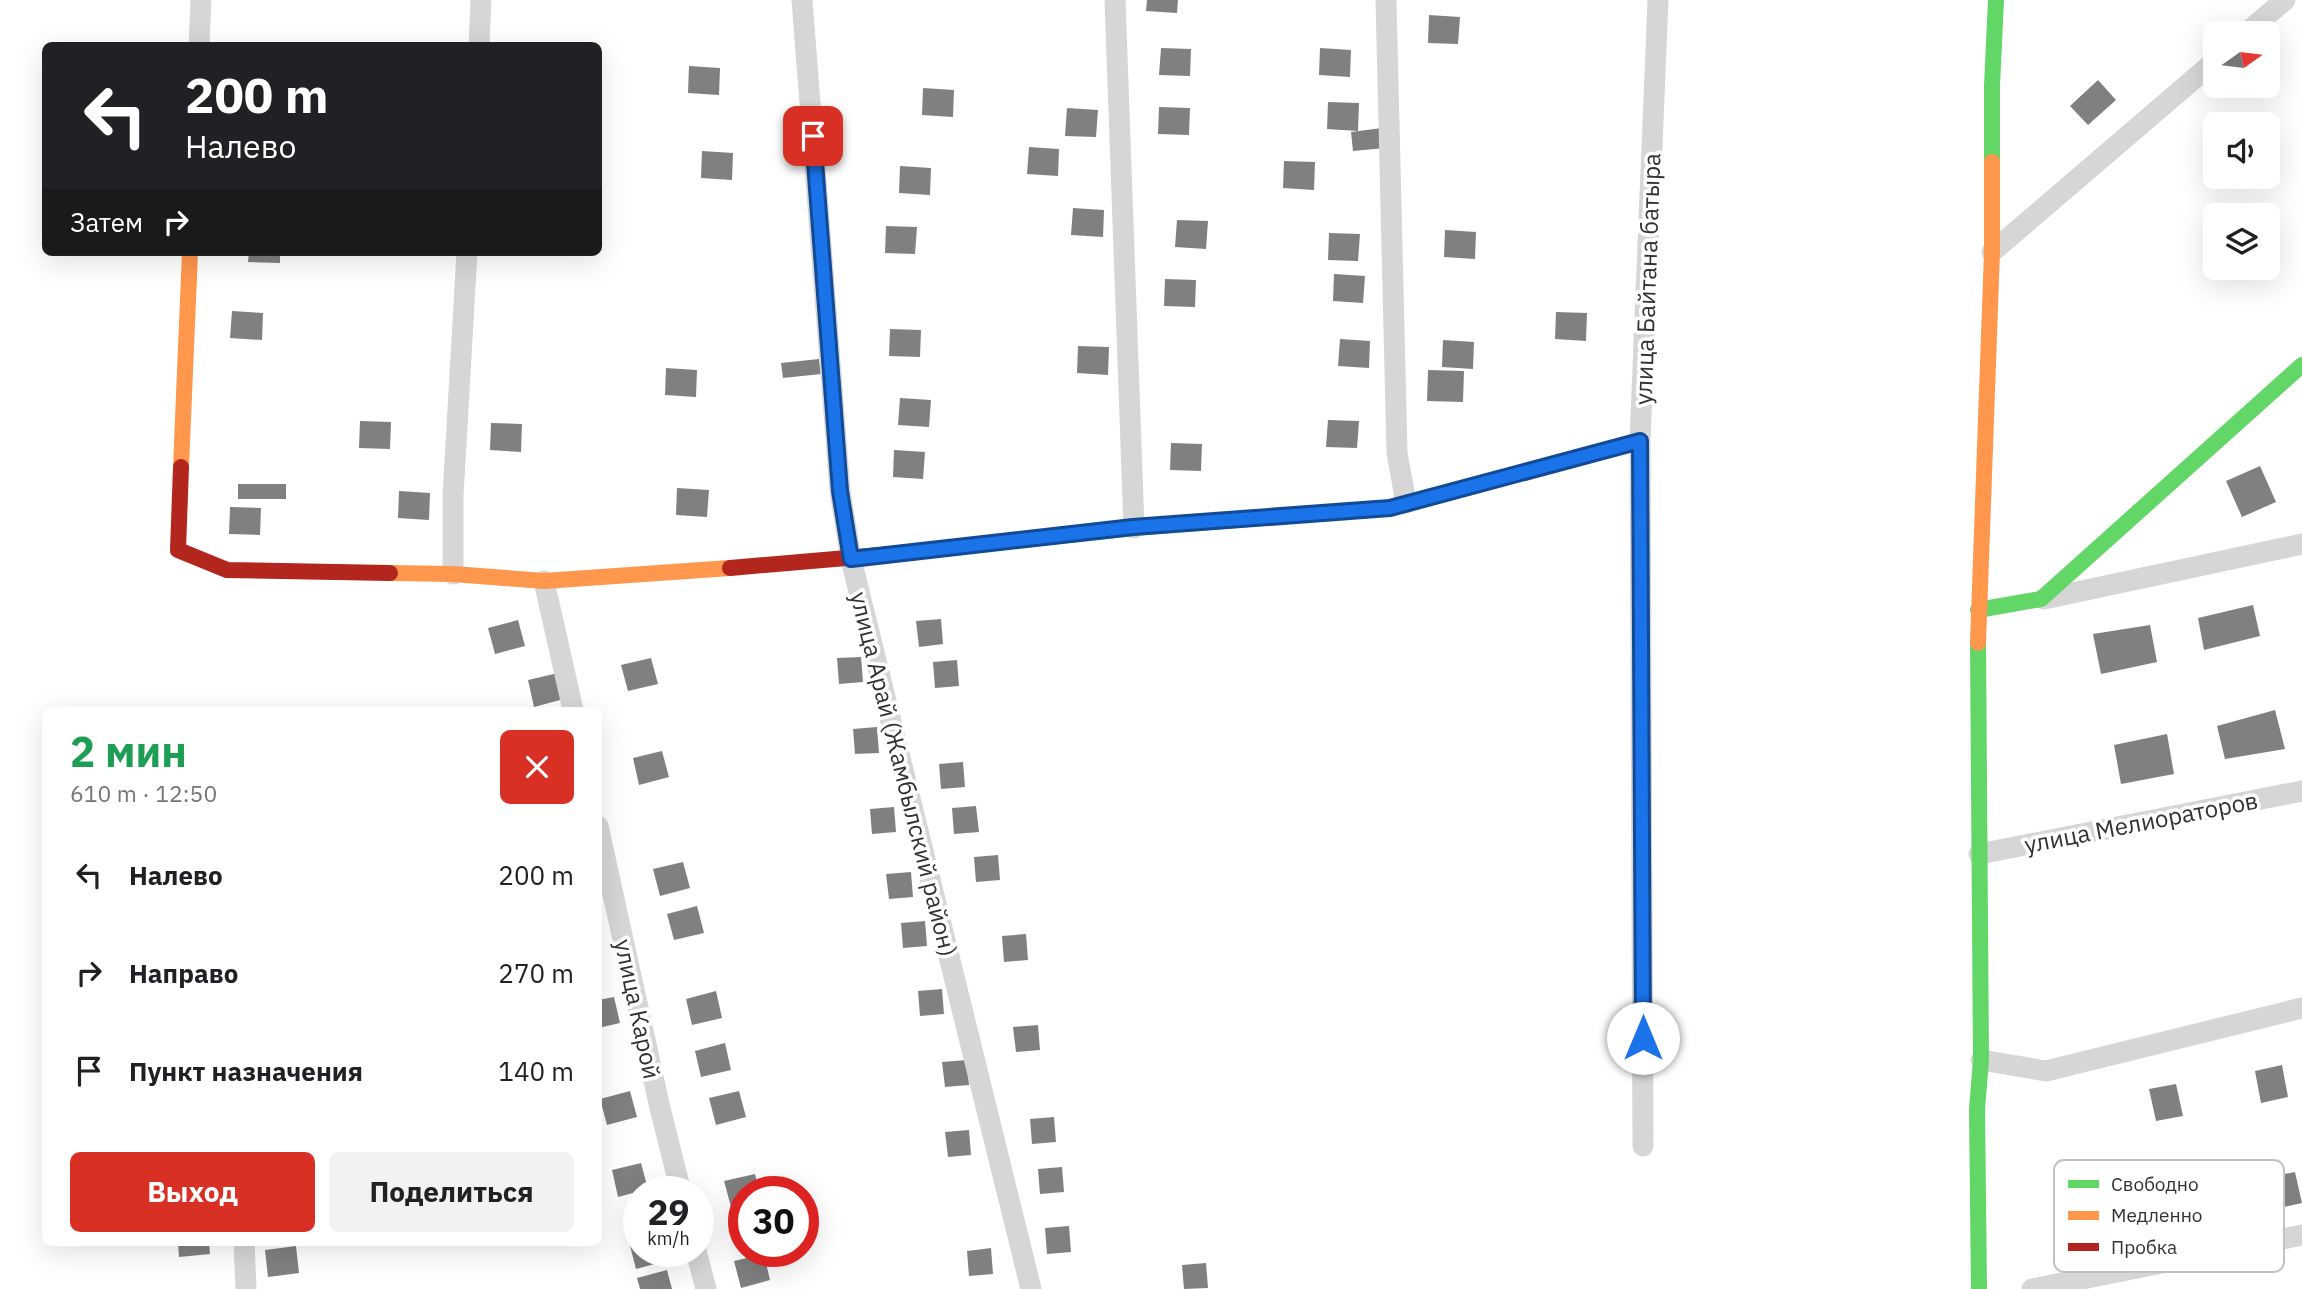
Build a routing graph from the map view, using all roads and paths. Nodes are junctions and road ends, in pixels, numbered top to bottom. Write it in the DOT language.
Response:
graph roads {
  1 [pos="201,0"];
  2 [pos="481,0"];
  3 [pos="802,0"];
  4 [pos="1115,0"];
  5 [pos="1386,0"];
  6 [pos="1658,0"];
  7 [pos="1996,0"];
  8 [pos="2285,0"];
  9 [pos="2260,21"];
  10 [pos="199,42"];
  11 [pos="479,42"];
  12 [pos="2203,71"];
  13 [pos="1992,253"];
  14 [pos="190,256"];
  15 [pos="467,256"];
  16 [pos="2302,365"];
  17 [pos="1640,441"];
  18 [pos="1406,503"];
  19 [pos="1133,527"];
  20 [pos="2302,544"];
  21 [pos="851,559"];
  22 [pos="453,574"];
  23 [pos="544,581"];
  24 [pos="2041,599"];
  25 [pos="1978,610"];
  26 [pos="572,707"];
  27 [pos="2302,791"];
  28 [pos="602,844"];
  29 [pos="1979,854"];
  30 [pos="2302,1008"];
  31 [pos="1981,1060"];
  32 [pos="1643,1146"];
  33 [pos="677,1176"];
  34 [pos="2302,1235"];
  35 [pos="2284,1239"];
  36 [pos="244,1246"];
  37 [pos="700,1267"];
  38 [pos="2117,1272"];
  39 [pos="246,1289"];
  40 [pos="706,1289"];
  41 [pos="1031,1289"];
  42 [pos="1979,1289"];
  43 [pos="2032,1289"];
  1 -- 10 [label="street"];
  2 -- 11 [label="street"];
  3 -- 21 [label="street, улица Арай (Жамбылский район)"];
  4 -- 19 [label="street"];
  5 -- 18 [label="street"];
  6 -- 17 [label="street, улица Байтана батыра"];
  7 -- 13 [label="street"];
  8 -- 9 [label="street"];
  12 -- 13 [label="street"];
  13 -- 25 [label="street"];
  14 -- 22 [label="street"];
  15 -- 22 [label="street"];
  16 -- 24 [label="street"];
  17 -- 18 [label="street"];
  17 -- 32 [label="street, улица Байтана батыра"];
  18 -- 19 [label="street"];
  19 -- 21 [label="street"];
  20 -- 24 [label="street"];
  21 -- 23 [label="street"];
  21 -- 41 [label="street, улица Арай (Жамбылский район)"];
  22 -- 23 [label="street"];
  23 -- 26 [label="street"];
  24 -- 25 [label="street"];
  25 -- 29 [label="street"];
  27 -- 29 [label="street, улица Мелиораторов"];
  28 -- 33 [label="street, улица Карой"];
  29 -- 31 [label="street"];
  30 -- 31 [label="street"];
  31 -- 42 [label="street"];
  34 -- 35 [label="street"];
  36 -- 39 [label="street"];
  37 -- 40 [label="street"];
  38 -- 43 [label="street"];
}
